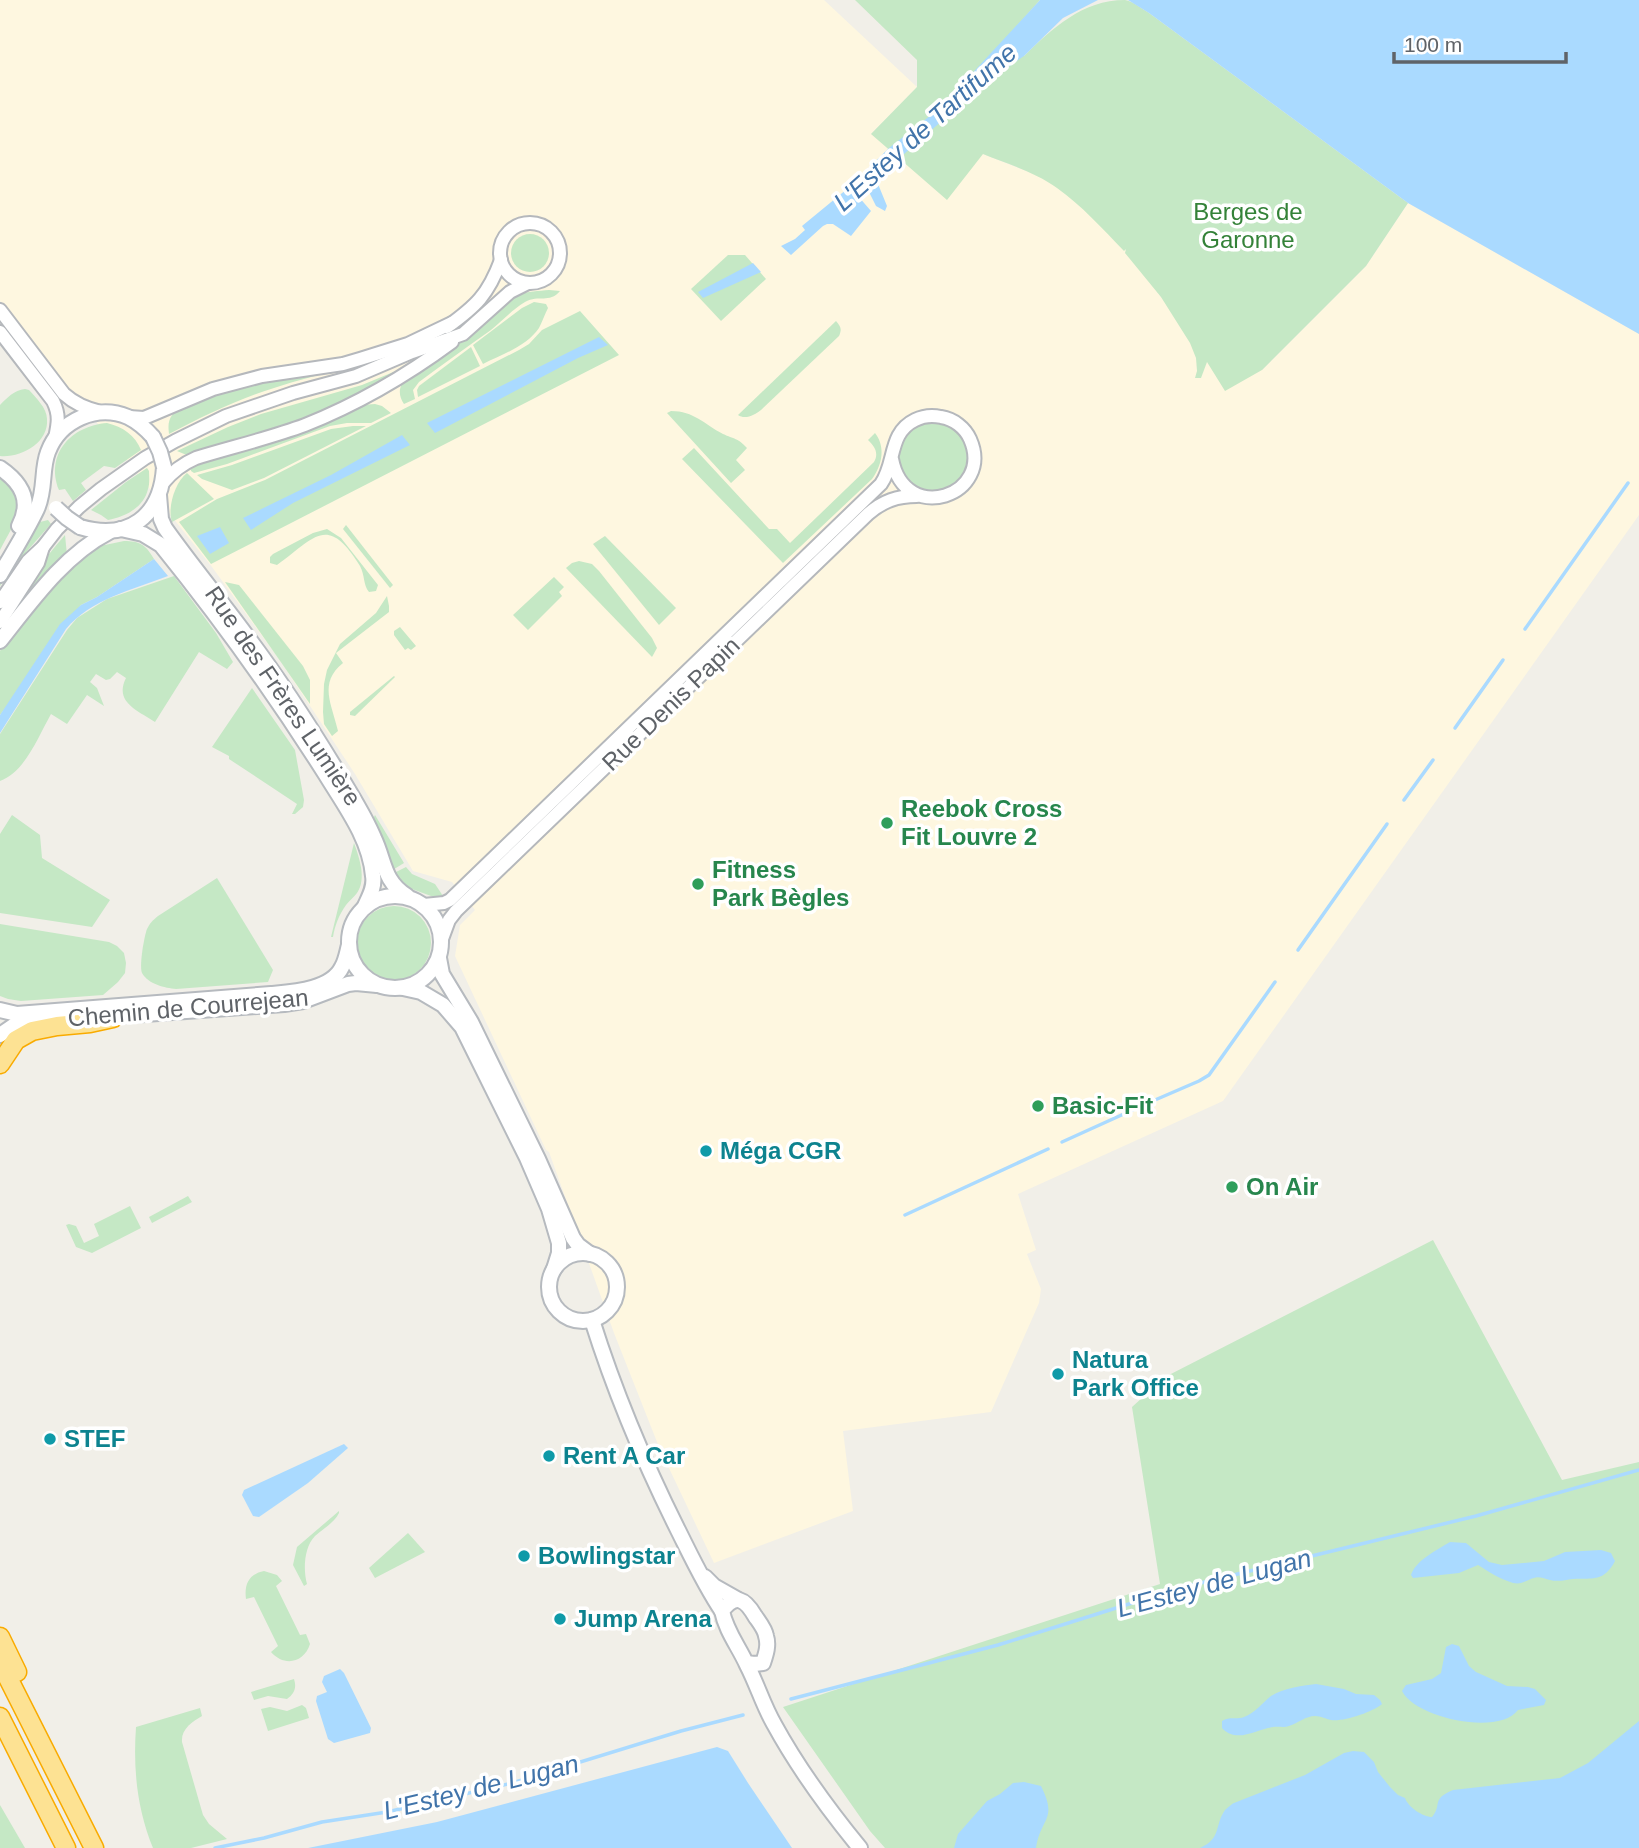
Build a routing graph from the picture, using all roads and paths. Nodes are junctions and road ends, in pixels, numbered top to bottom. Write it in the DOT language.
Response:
graph roads {
  1 [pos="501,260"];
  2 [pos="528,283"];
  3 [pos="0,310"];
  4 [pos="452,323"];
  5 [pos="0,332"];
  6 [pos="463,334"];
  7 [pos="412,352"];
  8 [pos="102,412"];
  9 [pos="129,418"];
  10 [pos="54,440"];
  11 [pos="892,459"];
  12 [pos="0,468"];
  13 [pos="45,480"];
  14 [pos="161,489"];
  15 [pos="920,496"];
  16 [pos="115,531"];
  17 [pos="43,547"];
  18 [pos="0,560"];
  19 [pos="0,575"];
  20 [pos="0,601"];
  21 [pos="0,622"];
  22 [pos="0,641"];
  23 [pos="407,896"];
  24 [pos="424,905"];
  25 [pos="365,906"];
  26 [pos="442,939"];
  27 [pos="349,945"];
  28 [pos="439,958"];
  29 [pos="377,985"];
  30 [pos="403,988"];
  31 [pos="0,1010"];
  32 [pos="113,1018"];
  33 [pos="0,1035"];
  34 [pos="0,1064"];
  35 [pos="590,1254"];
  36 [pos="554,1269"];
  37 [pos="592,1320"];
  38 [pos="699,1572"];
  39 [pos="737,1599"];
  40 [pos="722,1611"];
  41 [pos="0,1637"];
  42 [pos="0,1662"];
  43 [pos="747,1663"];
  44 [pos="763,1663"];
  45 [pos="760,1696"];
  46 [pos="0,1717"];
  47 [pos="36,1732"];
  48 [pos="66,1848"];
  49 [pos="94,1848"];
  50 [pos="860,1848"];
  1 -- 2 [label="street"];
  1 -- 2 [label="street"];
  1 -- 4 [label="street"];
  2 -- 6 [label="street"];
  3 -- 8 [label="street"];
  4 -- 7 [label="street"];
  4 -- 9 [label="street"];
  5 -- 10 [label="street"];
  6 -- 7 [label="street"];
  6 -- 14 [label="street"];
  7 -- 17 [label="street"];
  8 -- 9 [label="main road"];
  8 -- 10 [label="main road"];
  9 -- 14 [label="main road, bridge"];
  10 -- 13 [label="main road"];
  11 -- 15 [label="street"];
  11 -- 15 [label="street"];
  11 -- 24 [label="street, Rue Denis Papin"];
  12 -- 18 [label="main road"];
  13 -- 16 [label="main road, bridge"];
  13 -- 19 [label="main road"];
  14 -- 16 [label="main road"];
  14 -- 23 [label="main road, Rue des Frères Lumière"];
  15 -- 26 [label="street, Rue Denis Papin"];
  16 -- 22 [label="main road"];
  16 -- 25 [label="main road, Rue des Frères Lumière"];
  17 -- 20 [label="street"];
  17 -- 21 [label="street"];
  23 -- 24 [label="main road"];
  23 -- 25 [label="main road"];
  24 -- 26 [label="main road"];
  25 -- 27 [label="main road"];
  26 -- 28 [label="main road"];
  27 -- 29 [label="main road"];
  27 -- 31 [label="main road, Chemin de Courrejean"];
  28 -- 30 [label="main road"];
  28 -- 35 [label="main road"];
  29 -- 30 [label="main road"];
  29 -- 32 [label="main road, Chemin de Courrejean"];
  30 -- 36 [label="main road"];
  32 -- 33 [label="main road, Chemin de Courrejean"];
  32 -- 34 [label="highway"];
  35 -- 36 [label="main road"];
  35 -- 37 [label="main road"];
  36 -- 37 [label="main road"];
  37 -- 38 [label="main road"];
  38 -- 39 [label="main road"];
  38 -- 40 [label="main road"];
  39 -- 40 [label="main road"];
  39 -- 44 [label="main road"];
  40 -- 43 [label="main road"];
  41 -- 47 [label="highway"];
  42 -- 47 [label="highway"];
  43 -- 44 [label="main road"];
  43 -- 45 [label="main road"];
  44 -- 45 [label="main road"];
  45 -- 50 [label="main road"];
  46 -- 48 [label="highway"];
  47 -- 49 [label="highway"];
}
